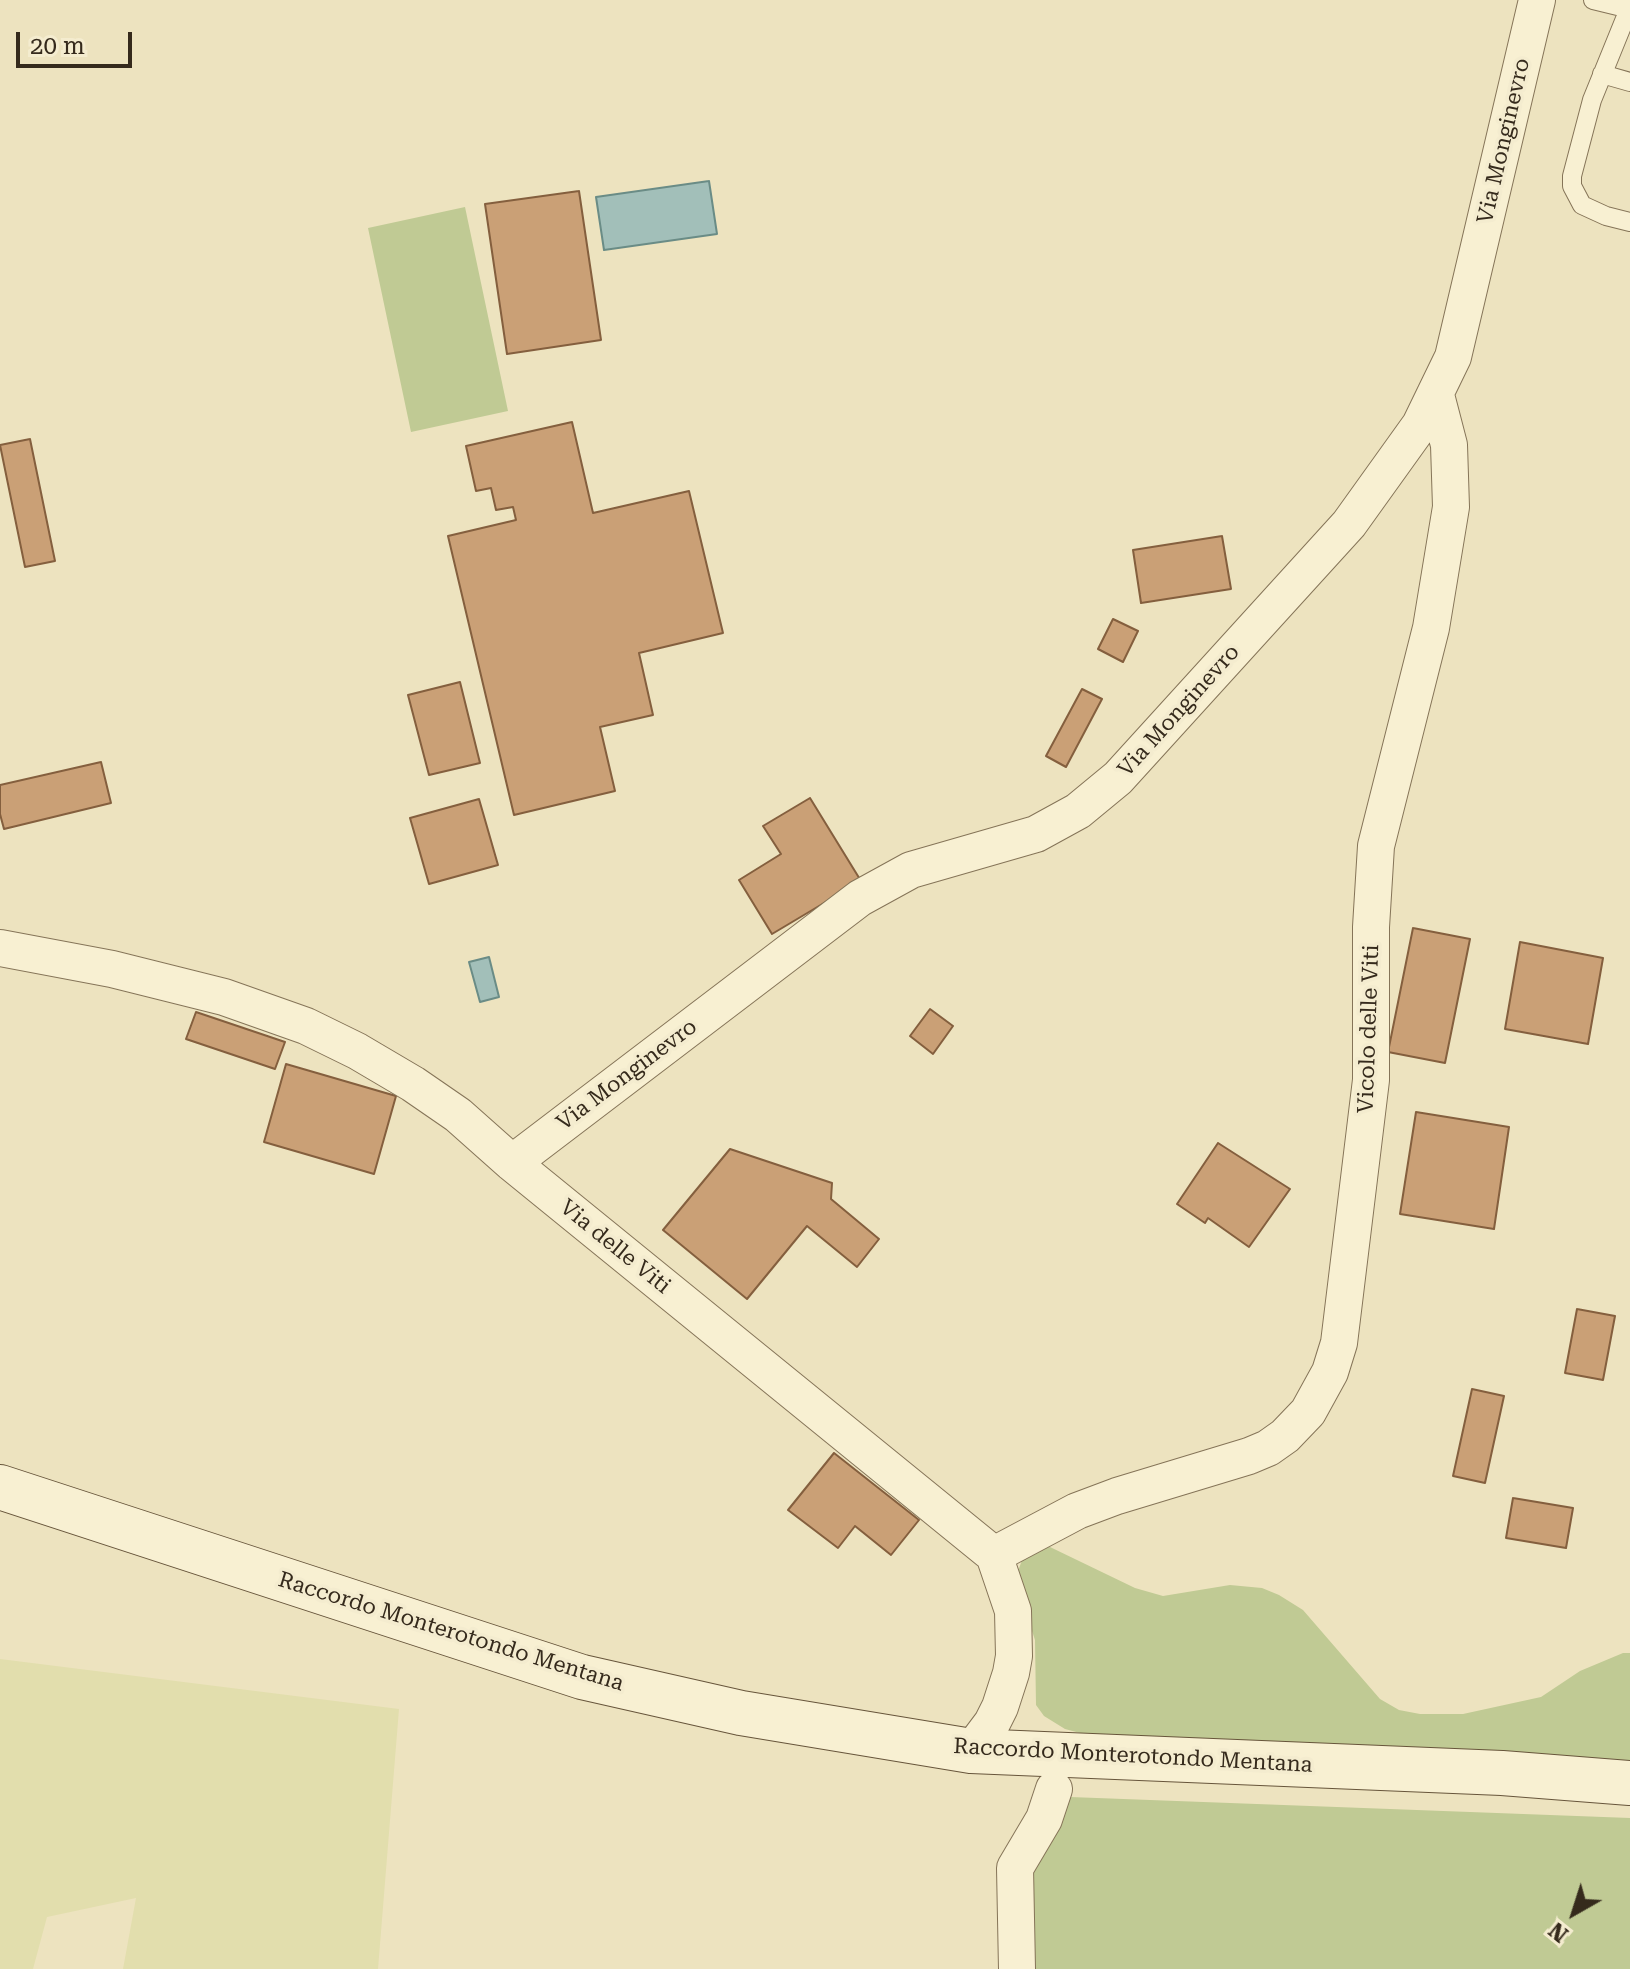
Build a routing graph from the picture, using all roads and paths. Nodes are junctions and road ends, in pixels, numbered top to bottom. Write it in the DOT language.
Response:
graph roads {
  1 [pos="1537,0"];
  2 [pos="1593,0"];
  3 [pos="1630,9"];
  4 [pos="1602,74"];
  5 [pos="1630,82"];
  6 [pos="1630,222"];
  7 [pos="1436,395"];
  8 [pos="0,948"];
  9 [pos="512,1163"];
  10 [pos="0,1487"];
  11 [pos="994,1555"];
  12 [pos="971,1751"];
  13 [pos="1630,1783"];
  14 [pos="1054,1789"];
  15 [pos="1017,1969"];
  1 -- 7 [label="street, Via Monginevro"];
  2 -- 3 [label="lane"];
  3 -- 4 [label="lane"];
  4 -- 5 [label="lane"];
  4 -- 6 [label="lane"];
  7 -- 9 [label="street, Via Monginevro"];
  7 -- 11 [label="street, Vicolo delle Viti"];
  8 -- 9 [label="street, Via delle Viti"];
  9 -- 11 [label="street, Via delle Viti"];
  10 -- 12 [label="main road, Raccordo Monterotondo Mentana"];
  11 -- 12 [label="street"];
  12 -- 13 [label="main road, Raccordo Monterotondo Mentana"];
  14 -- 15 [label="street"];
}
